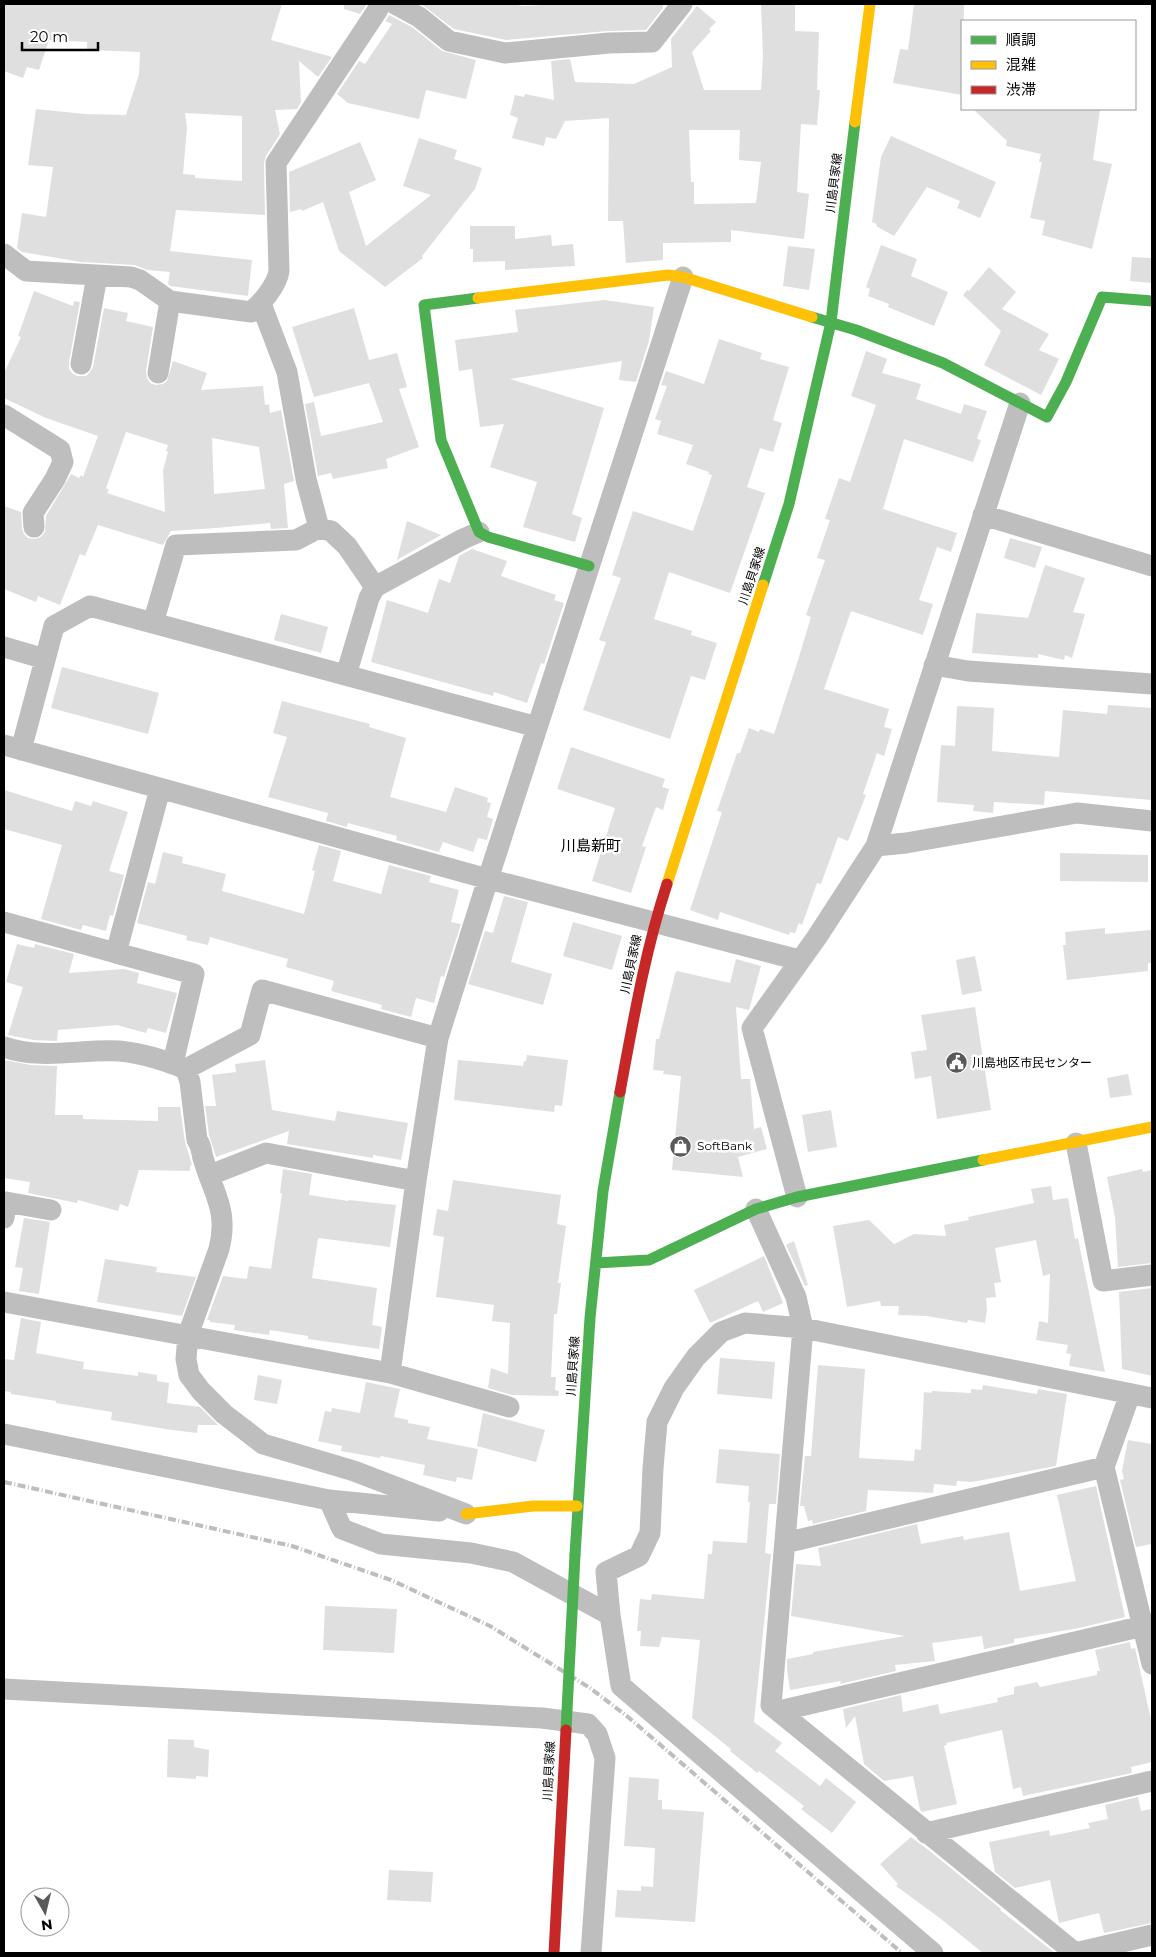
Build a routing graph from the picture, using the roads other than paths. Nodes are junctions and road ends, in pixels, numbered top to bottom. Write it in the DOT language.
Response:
graph roads {
  1 [pos="380,4"];
  2 [pos="394,4"];
  3 [pos="682,4"];
  4 [pos="870,4"];
  5 [pos="4,254"];
  6 [pos="97,276"];
  7 [pos="682,277"];
  8 [pos="170,300"];
  9 [pos="1152,301"];
  10 [pos="261,304"];
  11 [pos="831,322"];
  12 [pos="81,364"];
  13 [pos="158,373"];
  14 [pos="1020,404"];
  15 [pos="4,415"];
  16 [pos="983,514"];
  17 [pos="34,527"];
  18 [pos="319,528"];
  19 [pos="479,532"];
  20 [pos="589,566"];
  21 [pos="1152,566"];
  22 [pos="375,587"];
  23 [pos="153,623"];
  24 [pos="4,647"];
  25 [pos="45,659"];
  26 [pos="934,665"];
  27 [pos="346,675"];
  28 [pos="1152,684"];
  29 [pos="537,728"];
  30 [pos="12,747"];
  31 [pos="160,790"];
  32 [pos="1152,820"];
  33 [pos="876,846"];
  34 [pos="488,879"];
  35 [pos="5,923"];
  36 [pos="654,924"];
  37 [pos="116,953"];
  38 [pos="799,960"];
  39 [pos="438,1038"];
  40 [pos="4,1047"];
  41 [pos="179,1066"];
  42 [pos="1152,1127"];
  43 [pos="1076,1143"];
  44 [pos="210,1175"];
  45 [pos="416,1181"];
  46 [pos="797,1197"];
  47 [pos="756,1209"];
  48 [pos="51,1210"];
  49 [pos="4,1218"];
  50 [pos="596,1263"];
  51 [pos="1152,1275"];
  52 [pos="4,1302"];
  53 [pos="803,1328"];
  54 [pos="188,1335"];
  55 [pos="390,1372"];
  56 [pos="1130,1394"];
  57 [pos="1152,1398"];
  58 [pos="509,1407"];
  59 [pos="4,1434"];
  60 [pos="1104,1467"];
  61 [pos="328,1500"];
  62 [pos="577,1506"];
  63 [pos="466,1514"];
  64 [pos="785,1543"];
  65 [pos="610,1615"];
  66 [pos="1148,1626"];
  67 [pos="1152,1664"];
  68 [pos="4,1689"];
  69 [pos="779,1712"];
  70 [pos="1152,1781"];
  71 [pos="926,1833"];
  72 [pos="1152,1935"];
  73 [pos="554,1953"];
  74 [pos="591,1953"];
  75 [pos="934,1953"];
  76 [pos="1075,1953"];
  1 -- 10 [label="street"];
  2 -- 3 [label="street"];
  4 -- 11 [label="main road, 川島貝家線"];
  5 -- 6 [label="street"];
  6 -- 8 [label="street"];
  6 -- 12 [label="street"];
  7 -- 11 [label="main road"];
  7 -- 19 [label="main road"];
  7 -- 20 [label="street"];
  8 -- 10 [label="street"];
  8 -- 13 [label="street"];
  9 -- 14 [label="main road"];
  10 -- 18 [label="street"];
  11 -- 14 [label="main road"];
  11 -- 36 [label="main road, 川島貝家線"];
  14 -- 16 [label="street"];
  15 -- 17 [label="street"];
  16 -- 21 [label="street"];
  16 -- 26 [label="street"];
  18 -- 22 [label="street"];
  18 -- 23 [label="street"];
  19 -- 20 [label="main road"];
  19 -- 22 [label="street"];
  20 -- 29 [label="street"];
  22 -- 27 [label="street"];
  23 -- 25 [label="street"];
  23 -- 27 [label="street"];
  24 -- 25 [label="street"];
  25 -- 30 [label="street"];
  26 -- 28 [label="street"];
  26 -- 33 [label="street"];
  27 -- 29 [label="street"];
  29 -- 34 [label="street"];
  30 -- 31 [label="street"];
  31 -- 34 [label="street"];
  31 -- 37 [label="street"];
  32 -- 33 [label="street"];
  33 -- 38 [label="street"];
  34 -- 36 [label="street"];
  34 -- 39 [label="street"];
  35 -- 37 [label="street"];
  36 -- 38 [label="street"];
  36 -- 50 [label="main road, 川島貝家線"];
  37 -- 41 [label="street"];
  38 -- 46 [label="street"];
  39 -- 41 [label="street"];
  39 -- 45 [label="street"];
  40 -- 41 [label="street"];
  41 -- 44 [label="street"];
  42 -- 43 [label="main road"];
  43 -- 46 [label="main road"];
  43 -- 51 [label="street"];
  44 -- 45 [label="street"];
  44 -- 54 [label="street"];
  45 -- 55 [label="street"];
  46 -- 47 [label="main road"];
  47 -- 50 [label="main road"];
  47 -- 53 [label="street"];
  48 -- 49 [label="street"];
  50 -- 62 [label="main road, 川島貝家線"];
  52 -- 54 [label="street"];
  53 -- 56 [label="street"];
  53 -- 64 [label="street"];
  53 -- 65 [label="street"];
  54 -- 55 [label="street"];
  54 -- 63 [label="street"];
  55 -- 58 [label="street"];
  56 -- 57 [label="street"];
  56 -- 60 [label="street"];
  59 -- 61 [label="street"];
  60 -- 64 [label="street"];
  60 -- 66 [label="street"];
  61 -- 63 [label="street"];
  61 -- 65 [label="street"];
  62 -- 63 [label="main road"];
  62 -- 73 [label="main road, 川島貝家線, bridge"];
  64 -- 69 [label="street"];
  65 -- 75 [label="street"];
  66 -- 67 [label="street"];
  66 -- 69 [label="street"];
  68 -- 74 [label="street"];
  69 -- 71 [label="street"];
  70 -- 71 [label="street"];
  71 -- 76 [label="street"];
  72 -- 76 [label="street"];
}
